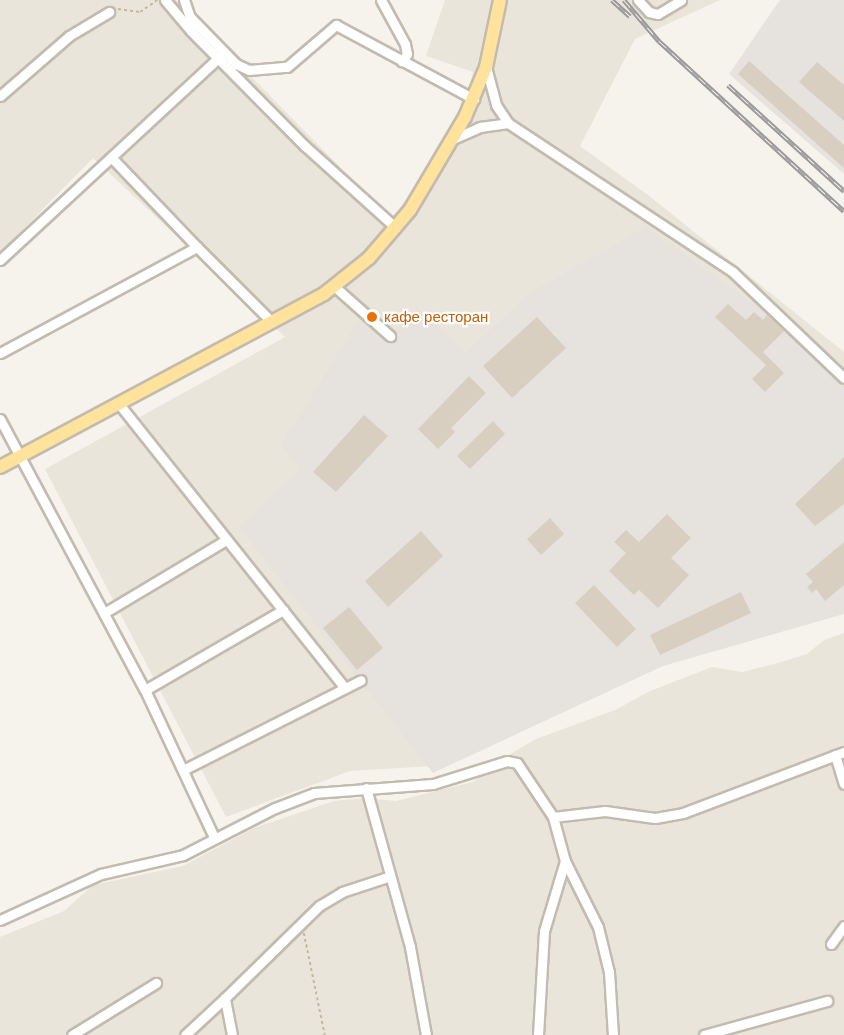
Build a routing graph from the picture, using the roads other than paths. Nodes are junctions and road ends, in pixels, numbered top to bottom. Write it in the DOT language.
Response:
graph roads {
  1 [pos="165,0"];
  2 [pos="184,0"];
  3 [pos="381,0"];
  4 [pos="500,0"];
  5 [pos="638,0"];
  6 [pos="681,0"];
  7 [pos="109,12"];
  8 [pos="219,57"];
  9 [pos="402,62"];
  10 [pos="486,67"];
  11 [pos="0,96"];
  12 [pos="474,99"];
  13 [pos="508,123"];
  14 [pos="453,139"];
  15 [pos="112,158"];
  16 [pos="396,228"];
  17 [pos="197,247"];
  18 [pos="0,260"];
  19 [pos="335,287"];
  20 [pos="272,322"];
  21 [pos="390,336"];
  22 [pos="0,353"];
  23 [pos="844,378"];
  24 [pos="119,404"];
  25 [pos="0,419"];
  26 [pos="22,454"];
  27 [pos="0,467"];
  28 [pos="226,540"];
  29 [pos="283,610"];
  30 [pos="104,613"];
  31 [pos="361,680"];
  32 [pos="345,688"];
  33 [pos="145,690"];
  34 [pos="839,754"];
  35 [pos="183,770"];
  36 [pos="844,784"];
  37 [pos="366,788"];
  38 [pos="553,817"];
  39 [pos="214,837"];
  40 [pos="565,861"];
  41 [pos="388,877"];
  42 [pos="0,920"];
  43 [pos="844,926"];
  44 [pos="831,944"];
  45 [pos="156,982"];
  46 [pos="225,998"];
  47 [pos="827,1001"];
  48 [pos="73,1035"];
  49 [pos="185,1035"];
  50 [pos="232,1035"];
  51 [pos="426,1035"];
  52 [pos="538,1035"];
  53 [pos="613,1035"];
  54 [pos="704,1035"];
  1 -- 8 [label="street"];
  2 -- 9 [label="street"];
  3 -- 9 [label="street"];
  4 -- 10 [label="main road"];
  5 -- 6 [label="street"];
  7 -- 11 [label="street"];
  8 -- 15 [label="street"];
  8 -- 16 [label="street"];
  9 -- 12 [label="street"];
  10 -- 12 [label="main road"];
  10 -- 13 [label="street"];
  12 -- 14 [label="main road"];
  13 -- 14 [label="street"];
  13 -- 23 [label="street"];
  14 -- 16 [label="main road"];
  15 -- 17 [label="street"];
  15 -- 18 [label="street"];
  16 -- 19 [label="main road"];
  17 -- 20 [label="street"];
  17 -- 22 [label="street"];
  19 -- 20 [label="main road"];
  19 -- 21 [label="street"];
  20 -- 24 [label="main road"];
  24 -- 26 [label="main road"];
  24 -- 28 [label="street"];
  25 -- 26 [label="street"];
  26 -- 27 [label="main road"];
  26 -- 30 [label="street"];
  28 -- 29 [label="street"];
  28 -- 30 [label="street"];
  29 -- 32 [label="street"];
  29 -- 33 [label="street"];
  30 -- 33 [label="street"];
  31 -- 32 [label="street"];
  32 -- 35 [label="street"];
  33 -- 35 [label="street"];
  34 -- 36 [label="street"];
  34 -- 38 [label="street"];
  35 -- 39 [label="street"];
  37 -- 38 [label="street"];
  37 -- 39 [label="street"];
  37 -- 41 [label="street"];
  38 -- 40 [label="street"];
  39 -- 42 [label="street"];
  40 -- 52 [label="street"];
  40 -- 53 [label="street"];
  41 -- 46 [label="street"];
  41 -- 51 [label="street"];
  43 -- 44 [label="street"];
  45 -- 48 [label="street"];
  46 -- 49 [label="street"];
  46 -- 50 [label="street"];
  47 -- 54 [label="street"];
}
